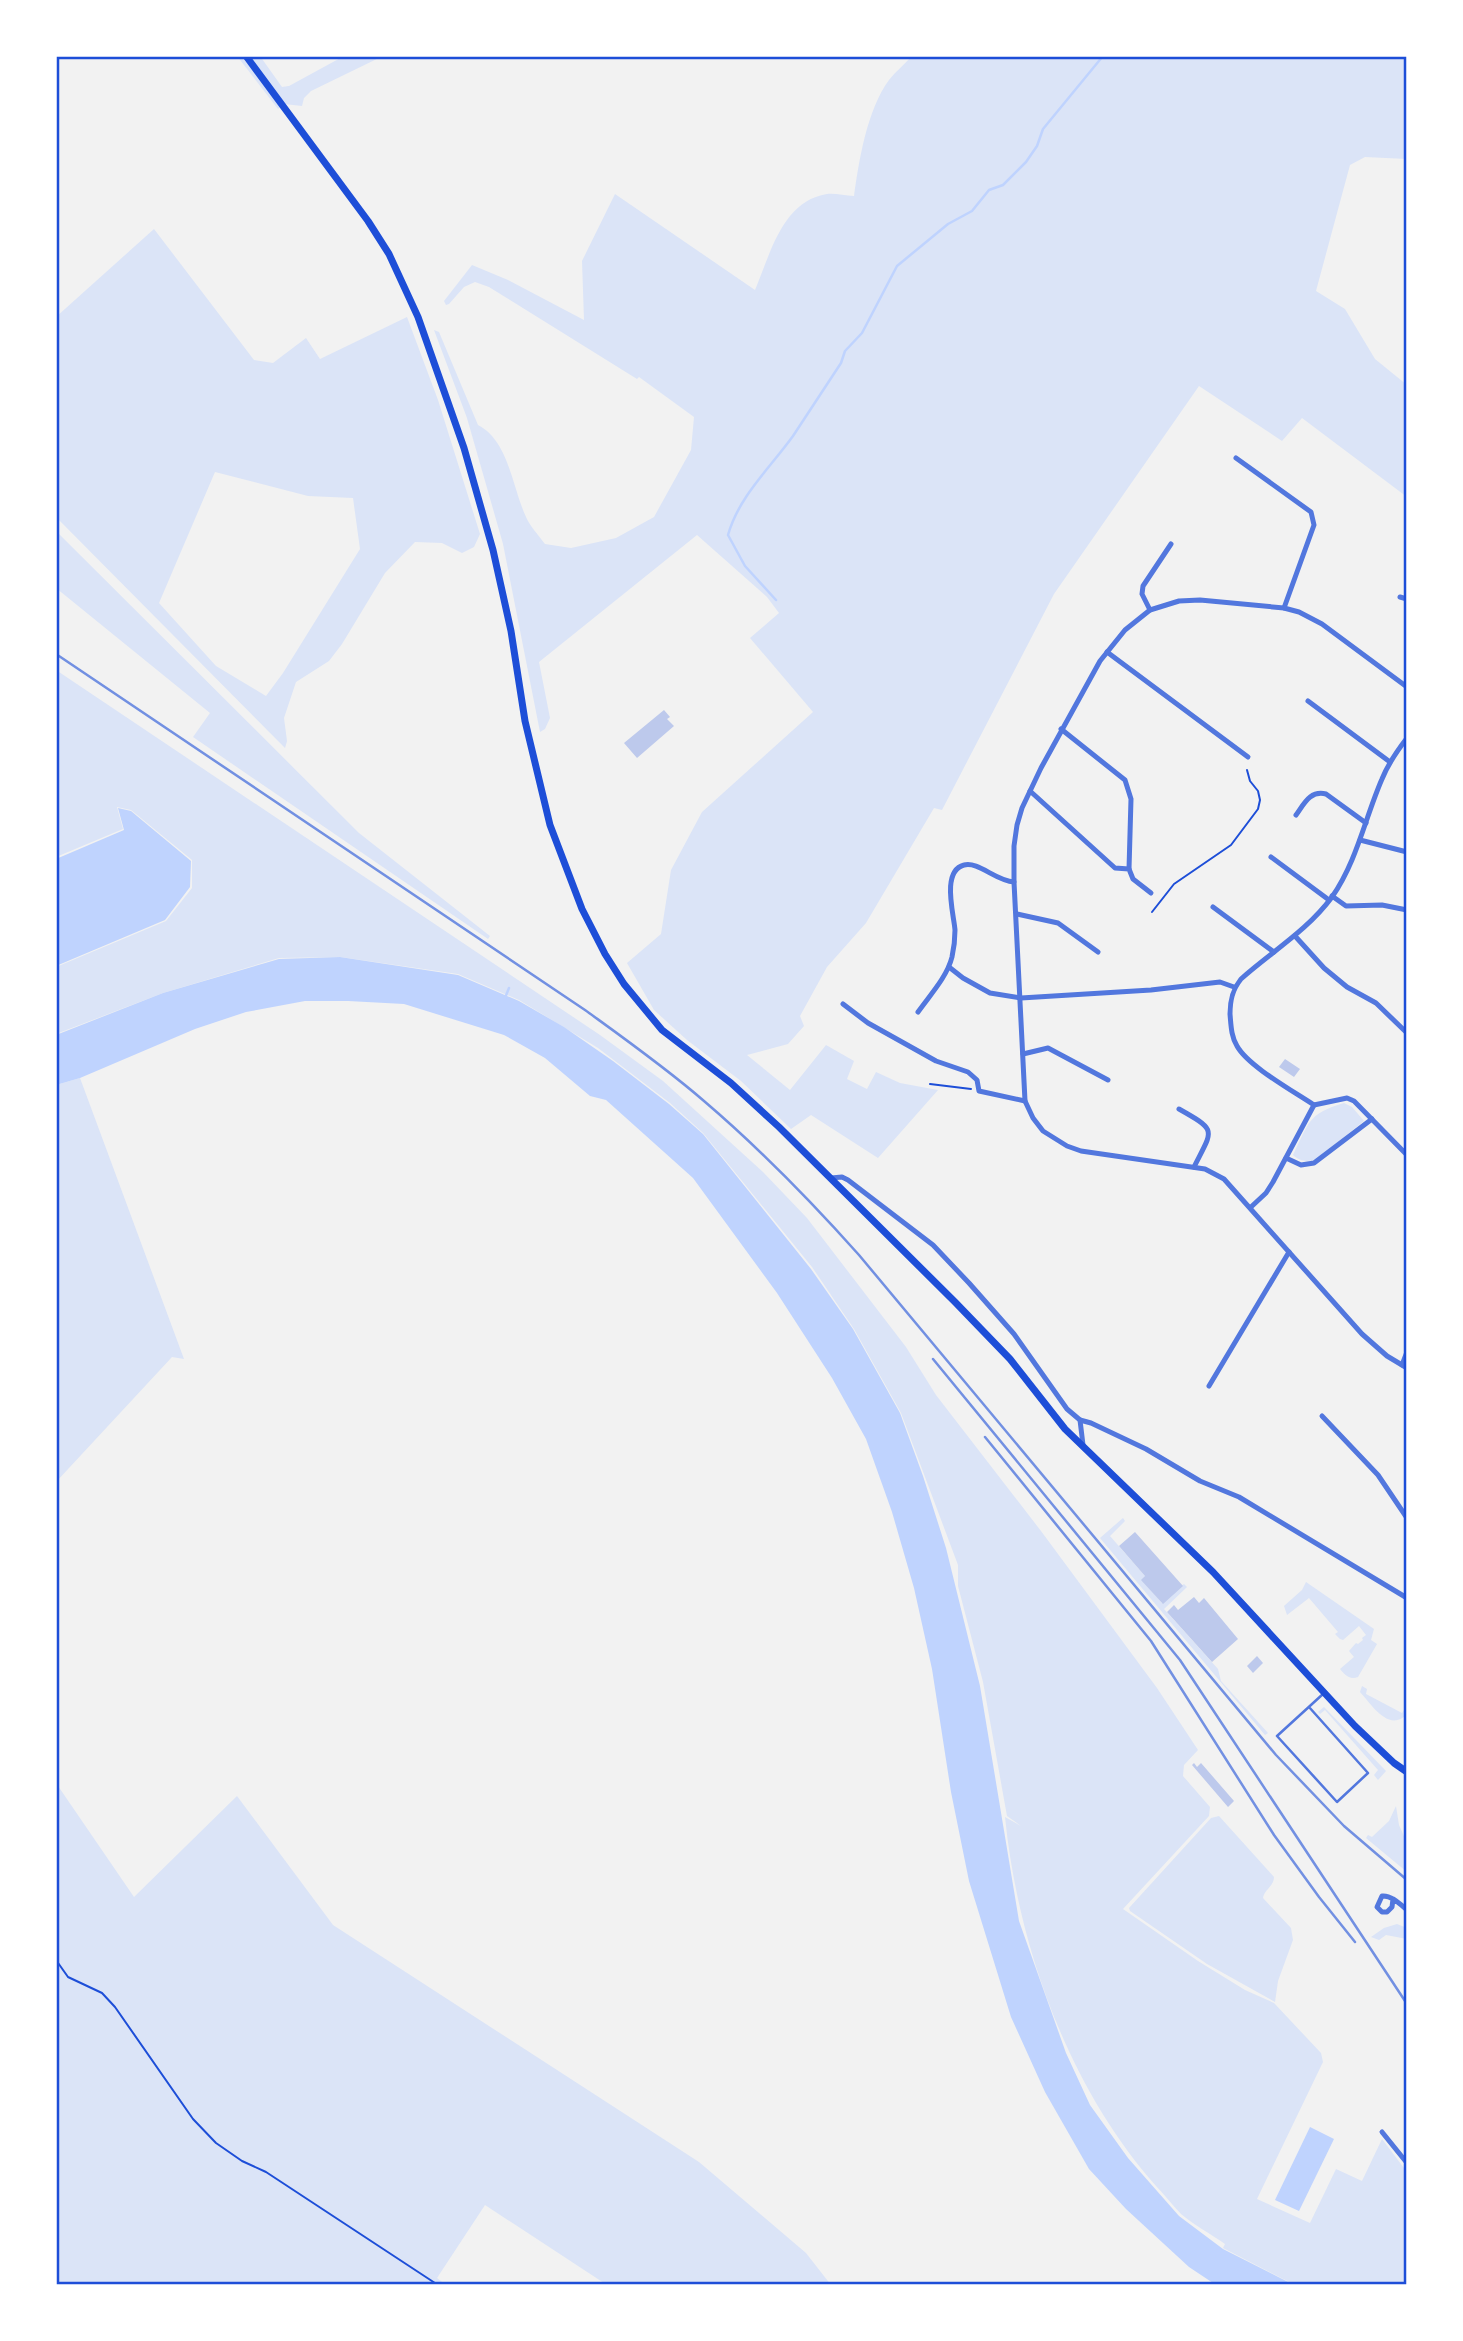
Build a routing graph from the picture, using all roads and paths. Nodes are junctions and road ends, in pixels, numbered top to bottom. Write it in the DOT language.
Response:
graph roads {
  1 [pos="246,56"];
  2 [pos="1236,458"];
  3 [pos="1171,544"];
  4 [pos="1400,597"];
  5 [pos="1407,599"];
  6 [pos="1284,608"];
  7 [pos="1150,610"];
  8 [pos="1107,652"];
  9 [pos="1407,687"];
  10 [pos="1308,701"];
  11 [pos="1061,729"];
  12 [pos="1407,738"];
  13 [pos="1248,757"];
  14 [pos="1390,762"];
  15 [pos="1247,770"];
  16 [pos="1030,791"];
  17 [pos="1296,816"];
  18 [pos="1366,823"];
  19 [pos="1360,840"];
  20 [pos="1407,852"];
  21 [pos="1271,857"];
  22 [pos="1129,869"];
  23 [pos="1014,882"];
  24 [pos="1152,893"];
  25 [pos="1331,898"];
  26 [pos="1213,906"];
  27 [pos="1407,910"];
  28 [pos="1152,912"];
  29 [pos="1017,914"];
  30 [pos="1295,936"];
  31 [pos="1098,952"];
  32 [pos="1275,952"];
  33 [pos="949,967"];
  34 [pos="1234,987"];
  35 [pos="1020,998"];
  36 [pos="843,1004"];
  37 [pos="918,1012"];
  38 [pos="1407,1032"];
  39 [pos="1023,1054"];
  40 [pos="1108,1080"];
  41 [pos="930,1084"];
  42 [pos="979,1091"];
  43 [pos="1025,1101"];
  44 [pos="1314,1105"];
  45 [pos="1179,1109"];
  46 [pos="1372,1119"];
  47 [pos="1407,1155"];
  48 [pos="1286,1158"];
  49 [pos="1194,1167"];
  50 [pos="831,1178"];
  51 [pos="1251,1207"];
  52 [pos="1289,1252"];
  53 [pos="1407,1352"];
  54 [pos="1404,1366"];
  55 [pos="1209,1386"];
  56 [pos="1322,1416"];
  57 [pos="1080,1420"];
  58 [pos="1083,1446"];
  59 [pos="1407,1518"];
  60 [pos="1407,1598"];
  61 [pos="1323,1694"];
  62 [pos="1309,1707"];
  63 [pos="1407,1772"];
  64 [pos="1393,1899"];
  65 [pos="1407,1910"];
  66 [pos="56,1960"];
  67 [pos="1382,2132"];
  68 [pos="1407,2163"];
  69 [pos="438,2285"];
  1 -- 50 [label="main road"];
  2 -- 6 [label="street"];
  3 -- 7 [label="street"];
  4 -- 5 [label="street"];
  6 -- 7 [label="street"];
  6 -- 9 [label="street"];
  7 -- 8 [label="street"];
  8 -- 11 [label="street"];
  8 -- 13 [label="street"];
  10 -- 14 [label="street"];
  11 -- 16 [label="street"];
  11 -- 22 [label="street"];
  12 -- 14 [label="street"];
  14 -- 18 [label="street"];
  15 -- 28 [label="path"];
  16 -- 22 [label="street"];
  16 -- 23 [label="street"];
  17 -- 18 [label="street"];
  18 -- 19 [label="street"];
  19 -- 20 [label="street"];
  19 -- 25 [label="street"];
  21 -- 25 [label="street"];
  22 -- 24 [label="street"];
  23 -- 29 [label="street"];
  23 -- 33 [label="street"];
  25 -- 27 [label="street"];
  25 -- 30 [label="street"];
  26 -- 32 [label="street"];
  29 -- 31 [label="street"];
  29 -- 35 [label="street"];
  30 -- 32 [label="street"];
  30 -- 38 [label="street"];
  32 -- 34 [label="street"];
  33 -- 35 [label="street"];
  33 -- 37 [label="street"];
  34 -- 35 [label="street"];
  34 -- 44 [label="street"];
  35 -- 39 [label="street"];
  36 -- 42 [label="street"];
  39 -- 40 [label="street"];
  39 -- 43 [label="street"];
  41 -- 42 [label="path"];
  42 -- 43 [label="street"];
  43 -- 49 [label="street"];
  44 -- 46 [label="street"];
  44 -- 48 [label="street"];
  45 -- 49 [label="street"];
  46 -- 47 [label="street"];
  46 -- 48 [label="street"];
  48 -- 51 [label="street"];
  49 -- 51 [label="street"];
  50 -- 57 [label="street"];
  50 -- 58 [label="main road"];
  51 -- 52 [label="street"];
  52 -- 54 [label="street"];
  52 -- 55 [label="street"];
  53 -- 54 [label="street"];
  56 -- 59 [label="street"];
  57 -- 58 [label="street"];
  57 -- 60 [label="street"];
  58 -- 61 [label="main road"];
  61 -- 62 [label="lane"];
  61 -- 63 [label="main road"];
  62 -- 62 [label="lane"];
  64 -- 65 [label="street"];
  66 -- 69 [label="path"];
  67 -- 68 [label="street"];
}
